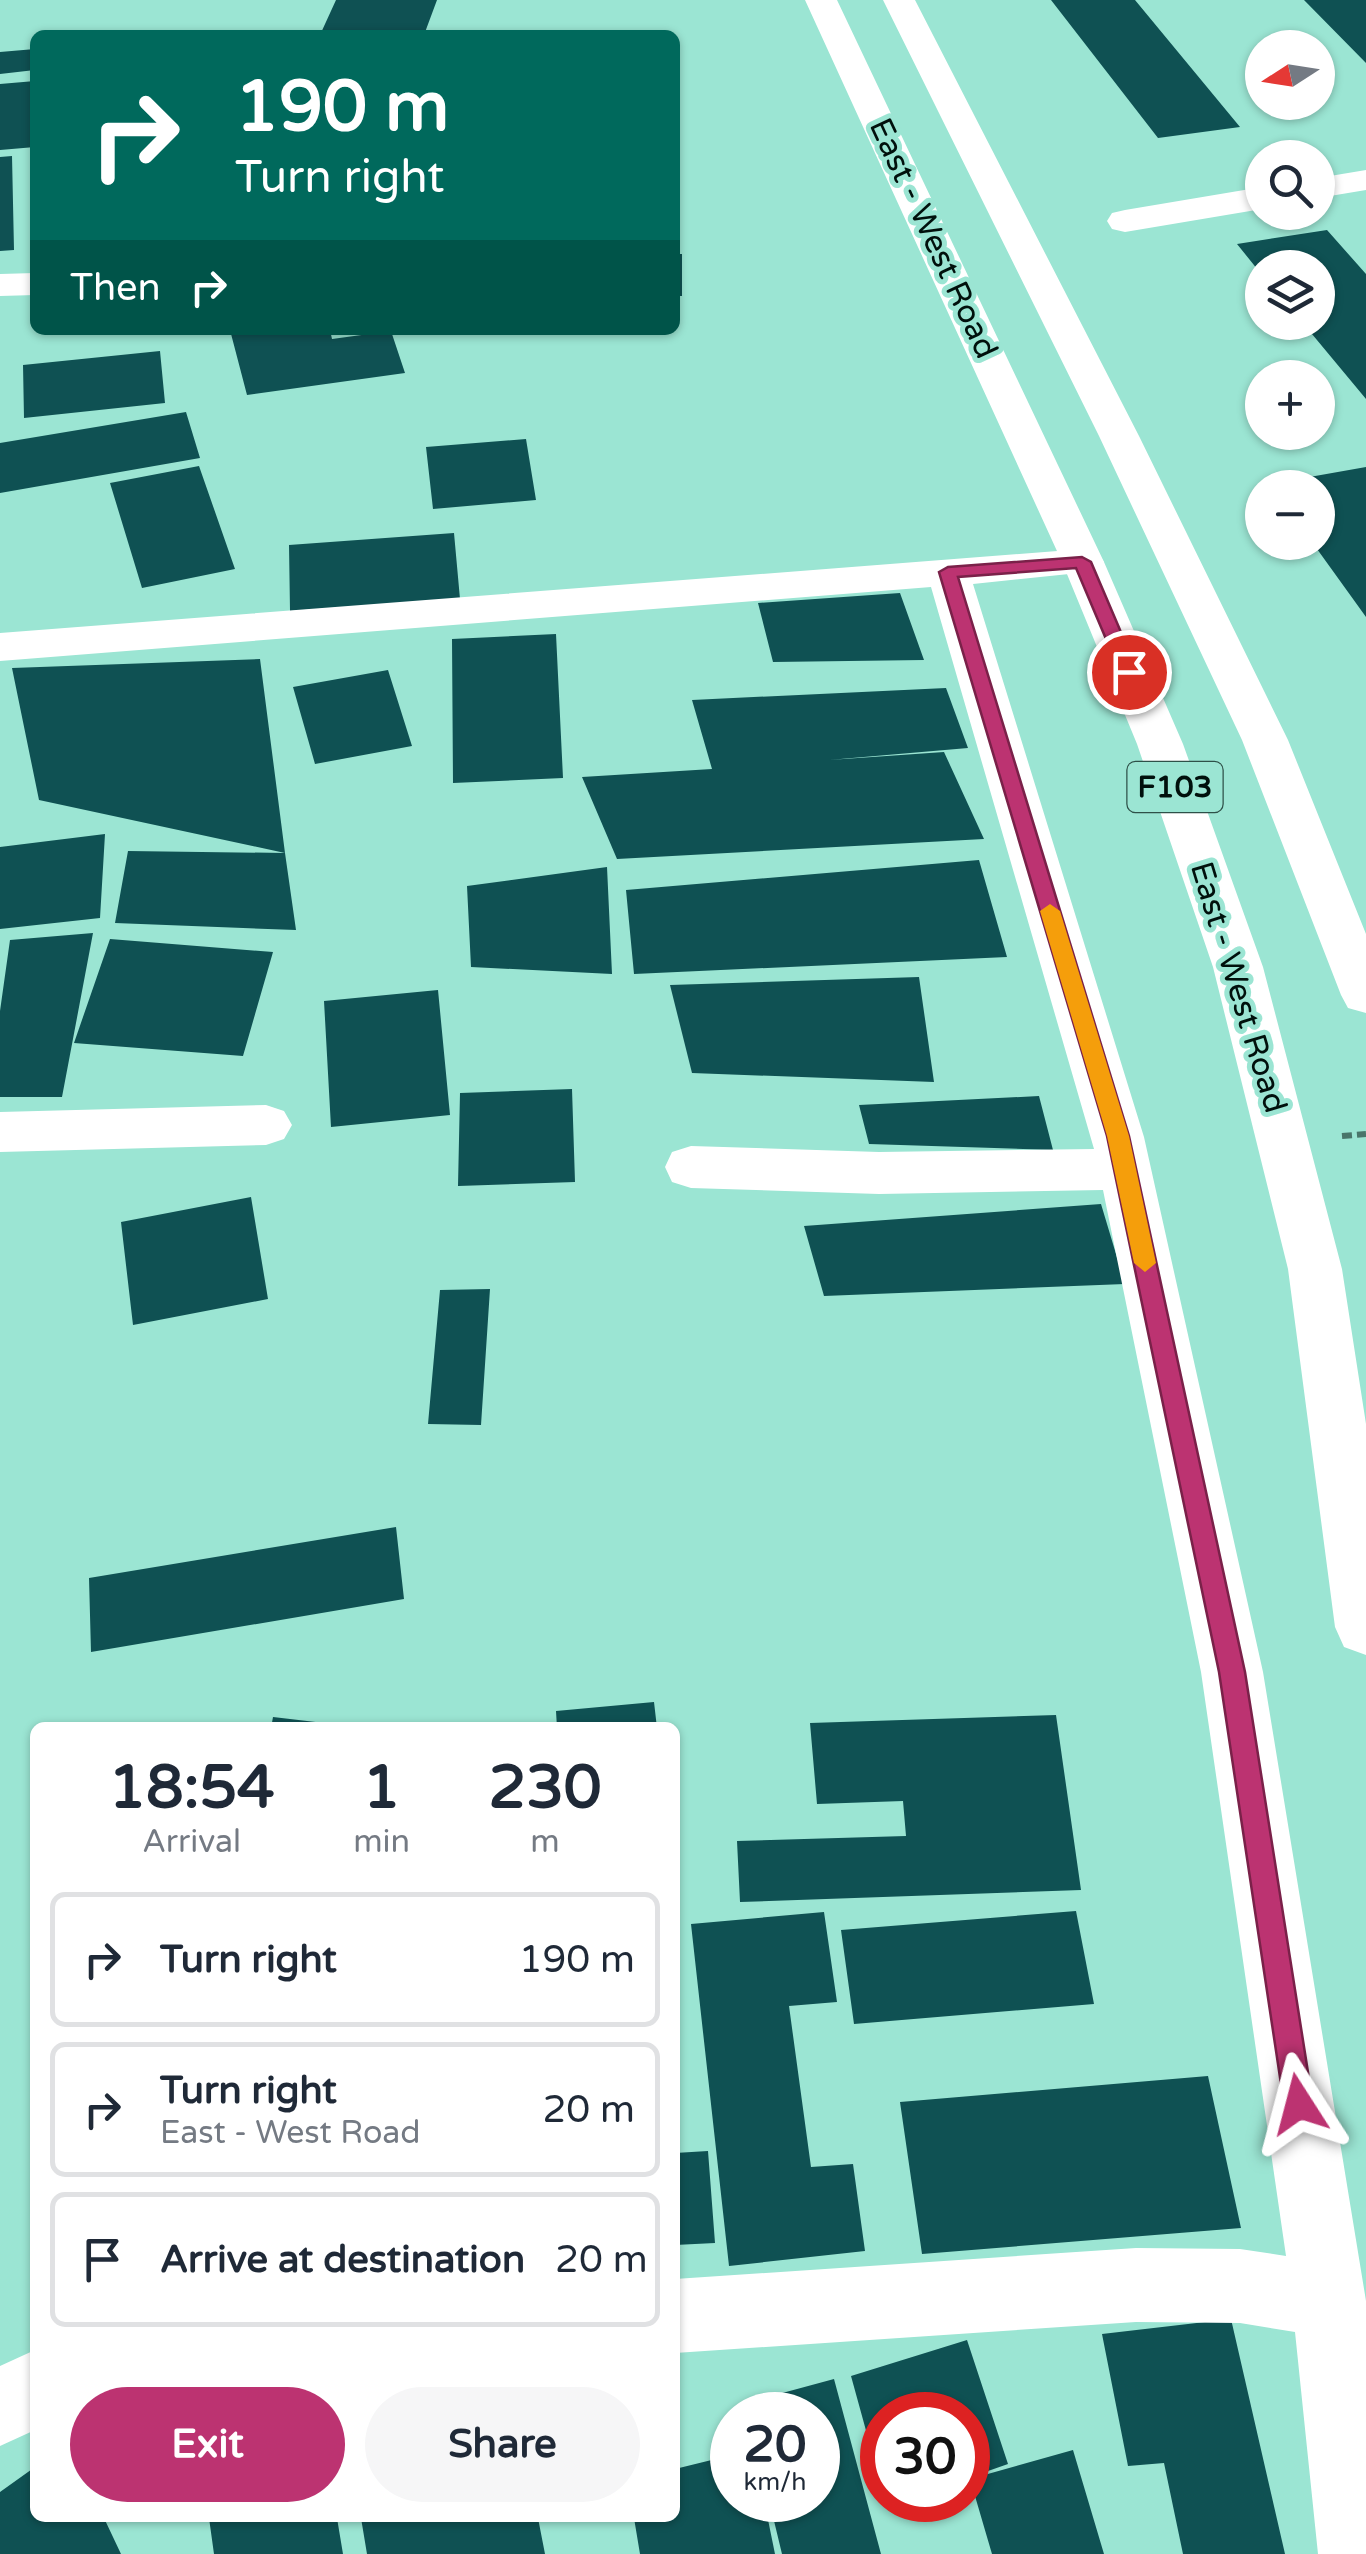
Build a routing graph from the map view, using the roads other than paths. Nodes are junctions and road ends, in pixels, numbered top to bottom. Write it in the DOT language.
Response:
graph roads {
  1 [pos="822,0"];
  2 [pos="899,0"];
  3 [pos="1366,180"];
  4 [pos="1335,185"];
  5 [pos="1245,201"];
  6 [pos="1126,222"];
  7 [pos="30,284"];
  8 [pos="0,285"];
  9 [pos="1082,562"];
  10 [pos="948,572"];
  11 [pos="0,647"];
  12 [pos="1366,995"];
  13 [pos="266,1124"];
  14 [pos="0,1132"];
  15 [pos="690,1166"];
  16 [pos="1125,1168"];
  17 [pos="1316,1269"];
  18 [pos="1366,1498"];
  19 [pos="1366,1626"];
  20 [pos="1329,2300"];
  21 [pos="680,2316"];
  22 [pos="30,2391"];
  23 [pos="0,2408"];
  24 [pos="1357,2554"];
  1 -- 9 [label="main road, East - West Road / F103"];
  2 -- 12 [label="main road, F103"];
  3 -- 4 [label="main road"];
  5 -- 6 [label="main road"];
  7 -- 8 [label="main road"];
  9 -- 10 [label="main road"];
  9 -- 17 [label="main road, East - West Road / F103"];
  10 -- 11 [label="main road"];
  10 -- 16 [label="main road"];
  13 -- 14 [label="main road"];
  15 -- 16 [label="main road"];
  16 -- 20 [label="main road"];
  17 -- 18 [label="main road"];
  17 -- 19 [label="main road, East - West Road / F103"];
  20 -- 21 [label="main road"];
  20 -- 24 [label="main road"];
  22 -- 23 [label="main road"];
}
